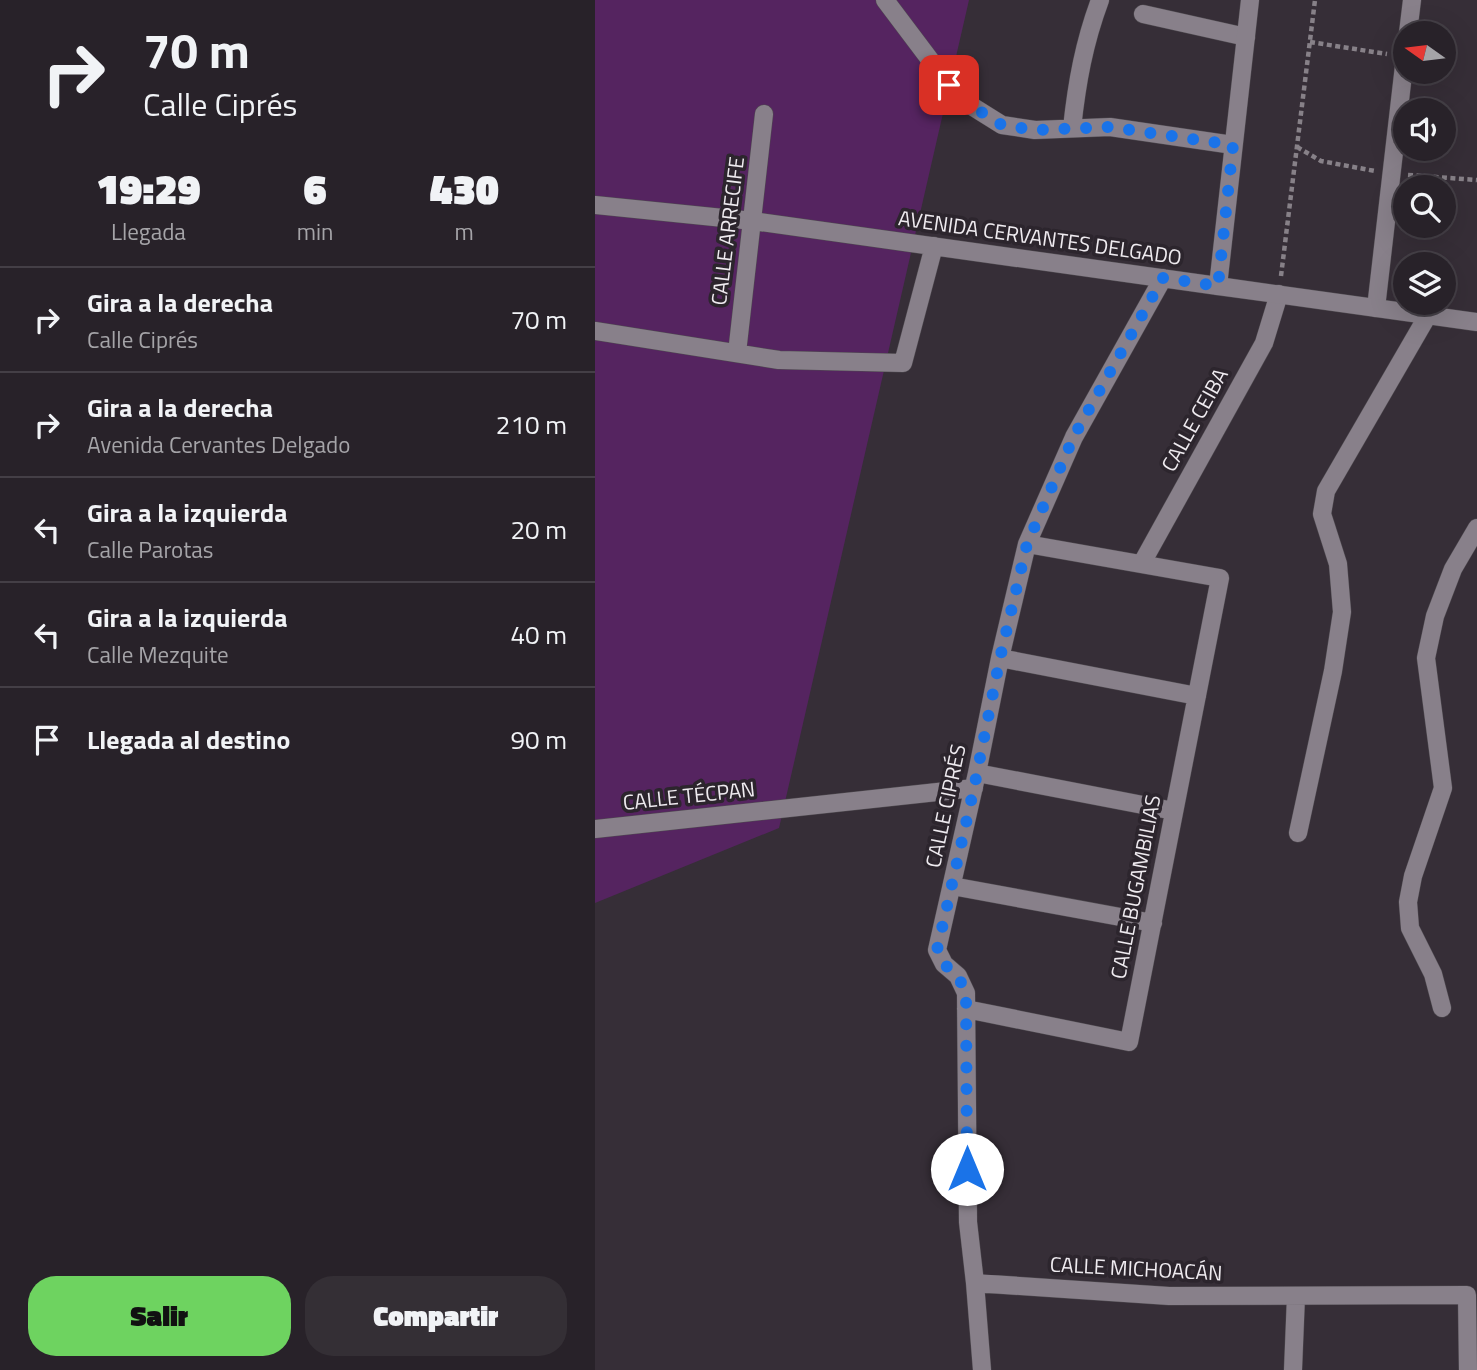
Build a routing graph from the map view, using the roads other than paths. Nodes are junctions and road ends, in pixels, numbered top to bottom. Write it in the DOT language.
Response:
graph roads {
  1 [pos="885,0"];
  2 [pos="1100,0"];
  3 [pos="1250,0"];
  4 [pos="1412,0"];
  5 [pos="1143,14"];
  6 [pos="1409,21"];
  7 [pos="1246,37"];
  8 [pos="1402,84"];
  9 [pos="764,114"];
  10 [pos="1072,128"];
  11 [pos="1233,145"];
  12 [pos="595,205"];
  13 [pos="753,220"];
  14 [pos="934,246"];
  15 [pos="1163,278"];
  16 [pos="1218,286"];
  17 [pos="1279,294"];
  18 [pos="1376,308"];
  19 [pos="1393,310"];
  20 [pos="1428,315"];
  21 [pos="1477,322"];
  22 [pos="595,331"];
  23 [pos="737,353"];
  24 [pos="1477,528"];
  25 [pos="1027,544"];
  26 [pos="1142,563"];
  27 [pos="1000,658"];
  28 [pos="1197,696"];
  29 [pos="976,781"];
  30 [pos="1174,811"];
  31 [pos="595,829"];
  32 [pos="1298,833"];
  33 [pos="952,886"];
  34 [pos="1153,923"];
  35 [pos="1442,1008"];
  36 [pos="966,1009"];
  37 [pos="975,1283"];
  38 [pos="1296,1296"];
  39 [pos="982,1370"];
  40 [pos="1293,1370"];
  41 [pos="1468,1370"];
  1 -- 10 [label="street"];
  2 -- 10 [label="street"];
  3 -- 7 [label="street"];
  4 -- 6 [label="street"];
  5 -- 7 [label="street"];
  7 -- 11 [label="street"];
  8 -- 18 [label="street"];
  9 -- 13 [label="street, CALLE ARRECIFE"];
  10 -- 11 [label="street"];
  11 -- 16 [label="street"];
  12 -- 13 [label="street, AVENIDA CERVANTES DELGADO"];
  13 -- 14 [label="street, AVENIDA CERVANTES DELGADO"];
  13 -- 23 [label="street, CALLE ARRECIFE"];
  14 -- 15 [label="street, AVENIDA CERVANTES DELGADO"];
  14 -- 23 [label="street"];
  15 -- 16 [label="street, AVENIDA CERVANTES DELGADO"];
  15 -- 25 [label="street, CALLE CIPRÉS"];
  16 -- 17 [label="street, AVENIDA CERVANTES DELGADO"];
  17 -- 18 [label="street, AVENIDA CERVANTES DELGADO"];
  17 -- 26 [label="street, CALLE CEIBA"];
  18 -- 19 [label="street, AVENIDA CERVANTES DELGADO"];
  20 -- 21 [label="street, AVENIDA CERVANTES DELGADO"];
  20 -- 32 [label="street"];
  22 -- 23 [label="street"];
  24 -- 35 [label="street"];
  25 -- 26 [label="street"];
  25 -- 27 [label="street, CALLE CIPRÉS"];
  26 -- 28 [label="street, CALLE BUGAMBILIAS"];
  27 -- 28 [label="street"];
  27 -- 29 [label="street, CALLE CIPRÉS"];
  28 -- 30 [label="street, CALLE BUGAMBILIAS"];
  29 -- 30 [label="street, CALLE TÉCPAN"];
  29 -- 31 [label="street, CALLE TÉCPAN"];
  29 -- 33 [label="street, CALLE CIPRÉS"];
  30 -- 34 [label="street, CALLE BUGAMBILIAS"];
  33 -- 34 [label="street"];
  33 -- 36 [label="street, CALLE CIPRÉS"];
  34 -- 36 [label="street, CALLE BUGAMBILIAS"];
  36 -- 37 [label="street, CALLE CIPRÉS"];
  37 -- 38 [label="street, CALLE MICHOACÁN"];
  37 -- 39 [label="street, CALLE CIPRÉS"];
  38 -- 40 [label="street"];
  38 -- 41 [label="street, CALLE MICHOACÁN"];
}
